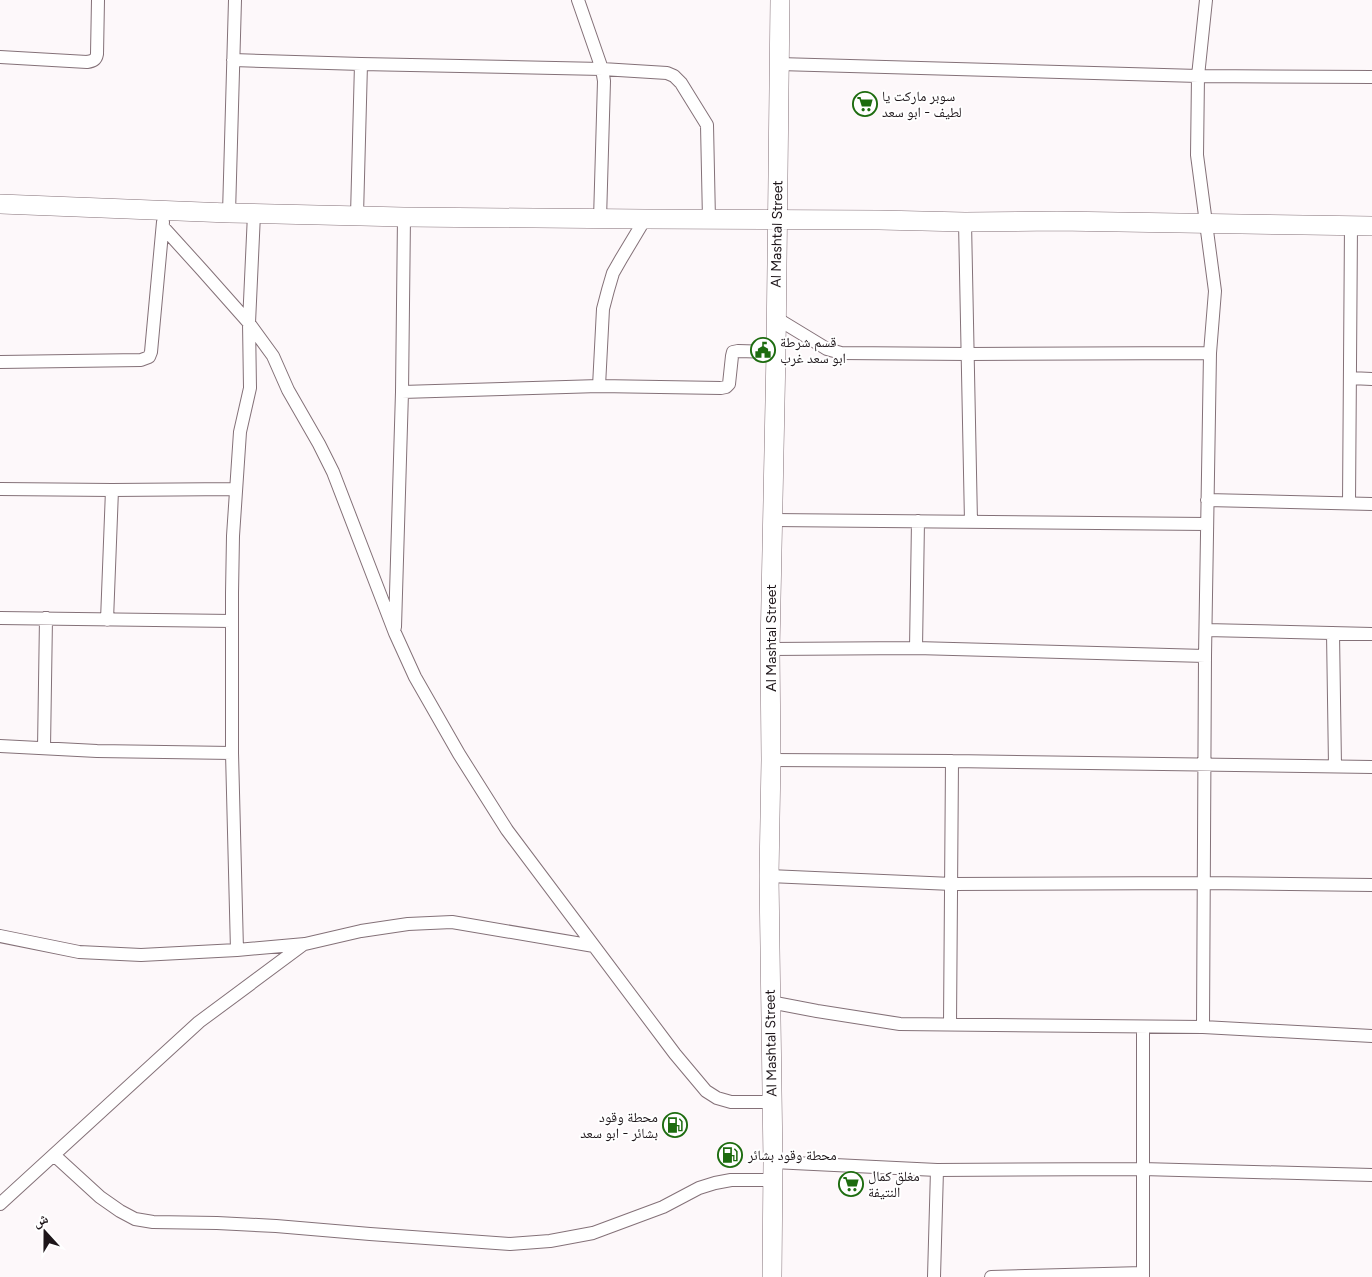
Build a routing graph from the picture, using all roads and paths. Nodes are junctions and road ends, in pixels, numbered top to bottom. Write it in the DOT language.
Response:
graph roads {
  1 [pos="98,0"];
  2 [pos="235,0"];
  3 [pos="578,0"];
  4 [pos="780,0"];
  5 [pos="1206,0"];
  6 [pos="0,57"];
  7 [pos="233,60"];
  8 [pos="361,64"];
  9 [pos="779,64"];
  10 [pos="602,69"];
  11 [pos="1198,76"];
  12 [pos="1372,77"];
  13 [pos="0,204"];
  14 [pos="229,213"];
  15 [pos="254,214"];
  16 [pos="356,215"];
  17 [pos="404,217"];
  18 [pos="163,219"];
  19 [pos="600,219"];
  20 [pos="645,219"];
  21 [pos="778,219"];
  22 [pos="709,220"];
  23 [pos="965,222"];
  24 [pos="1206,224"];
  25 [pos="1351,225"];
  26 [pos="1372,226"];
  27 [pos="776,318"];
  28 [pos="249,323"];
  29 [pos="776,352"];
  30 [pos="1210,353"];
  31 [pos="968,354"];
  32 [pos="0,362"];
  33 [pos="1350,378"];
  34 [pos="1372,378"];
  35 [pos="599,386"];
  36 [pos="402,392"];
  37 [pos="0,488"];
  38 [pos="112,490"];
  39 [pos="236,490"];
  40 [pos="1208,500"];
  41 [pos="1349,503"];
  42 [pos="1372,504"];
  43 [pos="773,520"];
  44 [pos="918,521"];
  45 [pos="971,522"];
  46 [pos="1207,524"];
  47 [pos="0,618"];
  48 [pos="46,618"];
  49 [pos="108,620"];
  50 [pos="232,621"];
  51 [pos="1206,630"];
  52 [pos="395,633"];
  53 [pos="1333,633"];
  54 [pos="1372,634"];
  55 [pos="916,648"];
  56 [pos="770,649"];
  57 [pos="1204,656"];
  58 [pos="0,746"];
  59 [pos="44,748"];
  60 [pos="232,753"];
  61 [pos="771,760"];
  62 [pos="952,761"];
  63 [pos="1203,764"];
  64 [pos="1334,766"];
  65 [pos="1372,767"];
  66 [pos="769,876"];
  67 [pos="1204,883"];
  68 [pos="952,884"];
  69 [pos="1372,885"];
  70 [pos="0,936"];
  71 [pos="305,944"];
  72 [pos="594,946"];
  73 [pos="237,950"];
  74 [pos="770,1002"];
  75 [pos="950,1025"];
  76 [pos="1203,1027"];
  77 [pos="1143,1028"];
  78 [pos="1372,1036"];
  79 [pos="771,1102"];
  80 [pos="54,1155"];
  81 [pos="1142,1169"];
  82 [pos="937,1170"];
  83 [pos="773,1171"];
  84 [pos="1372,1175"];
  85 [pos="0,1204"];
  86 [pos="1142,1275"];
  87 [pos="1036,1276"];
  88 [pos="772,1277"];
  89 [pos="934,1277"];
  90 [pos="992,1277"];
  1 -- 6 [label="street"];
  2 -- 7 [label="street"];
  3 -- 10 [label="street"];
  4 -- 9 [label="street, Al Mashtal Street"];
  5 -- 11 [label="street"];
  7 -- 8 [label="street"];
  7 -- 14 [label="street"];
  8 -- 10 [label="street"];
  8 -- 16 [label="street"];
  9 -- 11 [label="street"];
  9 -- 21 [label="street, Al Mashtal Street"];
  10 -- 19 [label="street"];
  10 -- 22 [label="street"];
  11 -- 12 [label="street"];
  11 -- 24 [label="street"];
  13 -- 18 [label="street"];
  14 -- 15 [label="street"];
  14 -- 18 [label="street"];
  15 -- 16 [label="street"];
  15 -- 28 [label="street"];
  16 -- 17 [label="street"];
  17 -- 19 [label="street"];
  17 -- 36 [label="street"];
  18 -- 28 [label="street"];
  18 -- 32 [label="street"];
  19 -- 20 [label="street"];
  20 -- 22 [label="street"];
  20 -- 35 [label="street"];
  21 -- 22 [label="street"];
  21 -- 23 [label="street"];
  21 -- 27 [label="street, Al Mashtal Street"];
  23 -- 24 [label="street"];
  23 -- 31 [label="street"];
  24 -- 25 [label="street"];
  24 -- 30 [label="street"];
  25 -- 26 [label="street"];
  25 -- 33 [label="street"];
  27 -- 29 [label="street, Al Mashtal Street"];
  27 -- 31 [label="street"];
  28 -- 39 [label="street"];
  28 -- 52 [label="street"];
  29 -- 35 [label="street"];
  29 -- 43 [label="street, Al Mashtal Street"];
  30 -- 31 [label="street"];
  30 -- 40 [label="street"];
  31 -- 45 [label="street"];
  33 -- 34 [label="street"];
  33 -- 41 [label="street"];
  35 -- 36 [label="street"];
  36 -- 52 [label="street"];
  37 -- 38 [label="street"];
  38 -- 39 [label="street"];
  38 -- 49 [label="street"];
  39 -- 50 [label="street"];
  40 -- 41 [label="street"];
  40 -- 46 [label="street"];
  41 -- 42 [label="street"];
  43 -- 44 [label="street"];
  43 -- 56 [label="street, Al Mashtal Street"];
  44 -- 45 [label="street"];
  44 -- 55 [label="street"];
  45 -- 46 [label="street"];
  46 -- 51 [label="street"];
  47 -- 48 [label="street"];
  48 -- 49 [label="street"];
  48 -- 59 [label="street"];
  49 -- 50 [label="street"];
  50 -- 60 [label="street"];
  51 -- 53 [label="street"];
  51 -- 57 [label="street"];
  52 -- 72 [label="street"];
  53 -- 54 [label="street"];
  53 -- 64 [label="street"];
  55 -- 56 [label="street"];
  55 -- 57 [label="street"];
  56 -- 61 [label="street, Al Mashtal Street"];
  57 -- 63 [label="street"];
  58 -- 59 [label="street"];
  59 -- 60 [label="street"];
  60 -- 73 [label="street"];
  61 -- 62 [label="street"];
  61 -- 66 [label="street, Al Mashtal Street"];
  62 -- 63 [label="street"];
  62 -- 68 [label="street"];
  63 -- 64 [label="street"];
  63 -- 67 [label="street"];
  64 -- 65 [label="street"];
  66 -- 68 [label="street"];
  66 -- 74 [label="street, Al Mashtal Street"];
  67 -- 68 [label="street"];
  67 -- 69 [label="street"];
  67 -- 76 [label="street"];
  68 -- 75 [label="street"];
  70 -- 73 [label="street"];
  71 -- 72 [label="street"];
  71 -- 73 [label="street"];
  71 -- 80 [label="street"];
  72 -- 79 [label="street"];
  74 -- 75 [label="street"];
  74 -- 79 [label="street, Al Mashtal Street"];
  75 -- 77 [label="street"];
  76 -- 77 [label="street"];
  76 -- 78 [label="street"];
  77 -- 81 [label="street"];
  79 -- 83 [label="street, Al Mashtal Street"];
  80 -- 83 [label="street"];
  80 -- 85 [label="street"];
  81 -- 82 [label="street"];
  81 -- 84 [label="street"];
  81 -- 86 [label="street"];
  82 -- 83 [label="street"];
  82 -- 89 [label="street"];
  83 -- 88 [label="street, Al Mashtal Street"];
  86 -- 87 [label="street"];
  87 -- 90 [label="street"];
}
